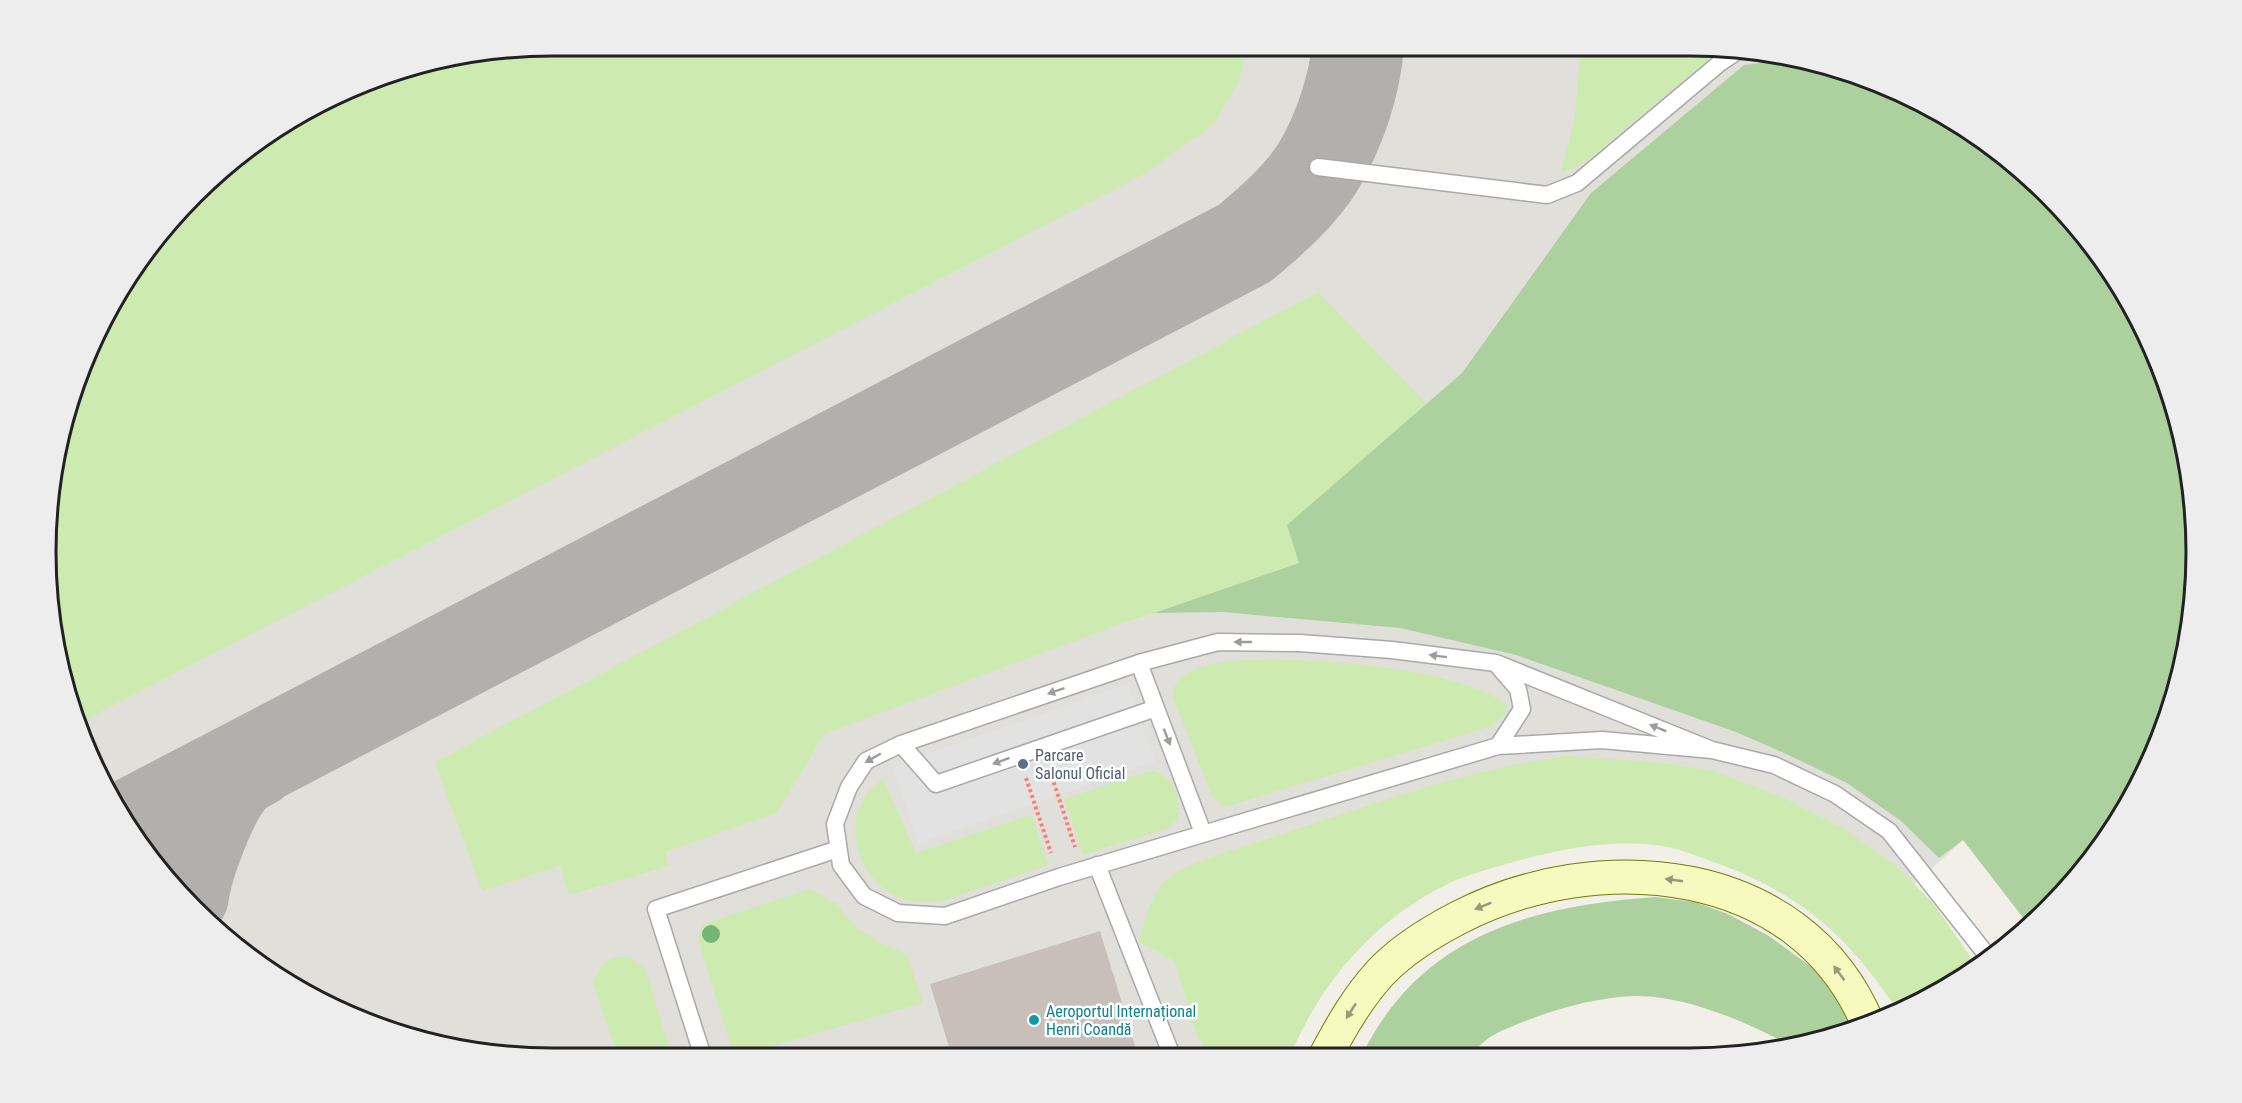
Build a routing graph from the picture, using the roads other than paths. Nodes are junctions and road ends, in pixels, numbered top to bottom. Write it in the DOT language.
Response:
graph roads {
  1 [pos="1728,57"];
  2 [pos="1318,167"];
  3 [pos="1139,663"];
  4 [pos="1496,663"];
  5 [pos="1156,708"];
  6 [pos="901,744"];
  7 [pos="1498,746"];
  8 [pos="1712,750"];
  9 [pos="1203,833"];
  10 [pos="838,849"];
  11 [pos="1089,868"];
  12 [pos="1984,951"];
  13 [pos="1864,1016"];
  14 [pos="700,1048"];
  15 [pos="1168,1048"];
  16 [pos="1330,1048"];
  1 -- 2 [label="lane"];
  4 -- 3 [label="lane, one-way"];
  3 -- 5 [label="lane"];
  3 -- 6 [label="lane, one-way"];
  4 -- 7 [label="lane"];
  8 -- 4 [label="lane, one-way"];
  5 -- 6 [label="lane, one-way"];
  5 -- 9 [label="lane, one-way"];
  6 -- 10 [label="lane, one-way"];
  7 -- 8 [label="lane"];
  7 -- 9 [label="lane"];
  8 -- 12 [label="lane"];
  9 -- 11 [label="lane"];
  10 -- 11 [label="lane"];
  10 -- 14 [label="lane"];
  11 -- 15 [label="lane"];
  13 -- 16 [label="street, one-way"];
}
